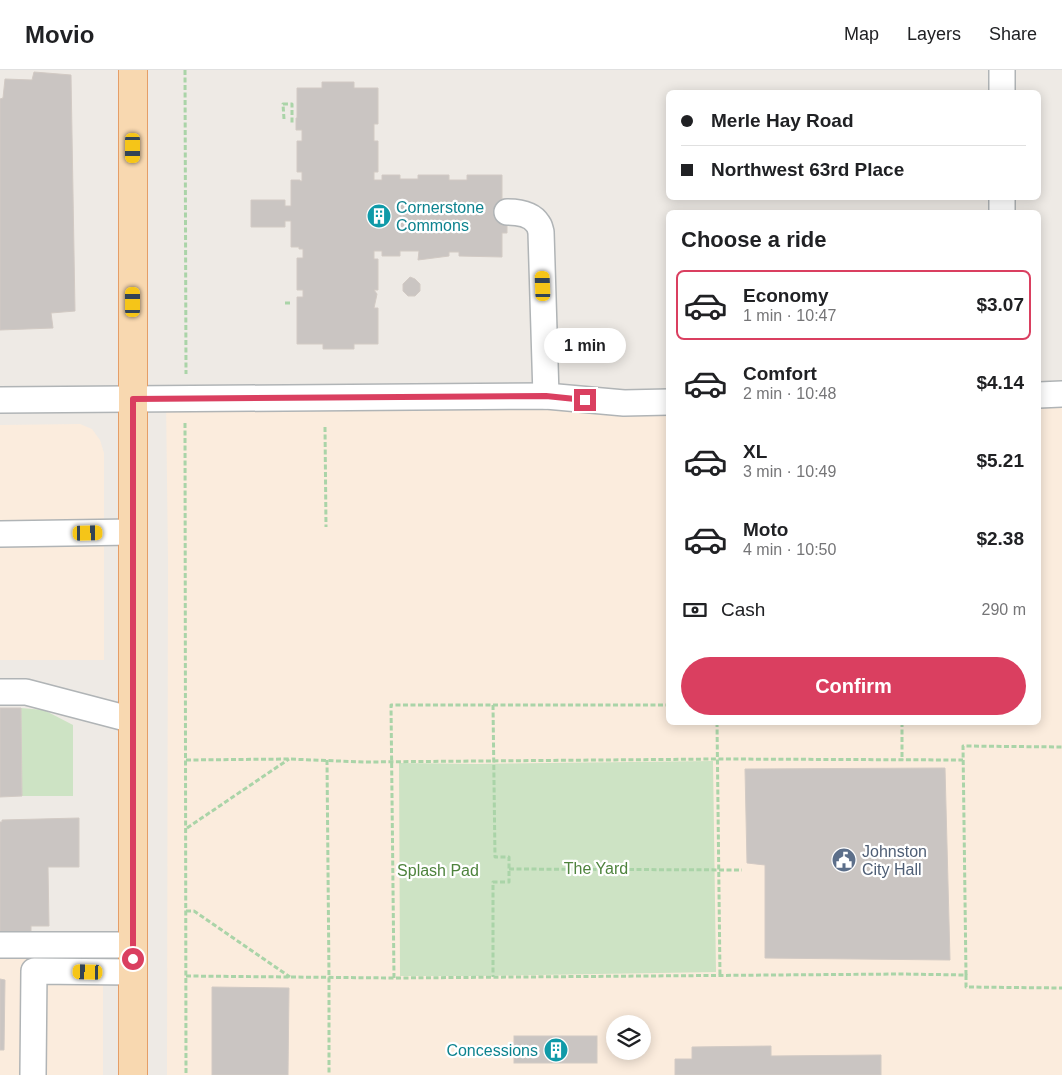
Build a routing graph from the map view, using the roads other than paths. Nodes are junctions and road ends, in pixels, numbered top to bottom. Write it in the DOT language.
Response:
graph roads {
  1 [pos="133,70"];
  2 [pos="1002,70"];
  3 [pos="1002,90"];
  4 [pos="507,212"];
  5 [pos="1041,394"];
  6 [pos="1062,394"];
  7 [pos="546,396"];
  8 [pos="133,399"];
  9 [pos="0,400"];
  10 [pos="666,402"];
  11 [pos="133,532"];
  12 [pos="0,534"];
  13 [pos="0,692"];
  14 [pos="133,720"];
  15 [pos="0,945"];
  16 [pos="133,946"];
  17 [pos="133,972"];
  18 [pos="33,1075"];
  19 [pos="134,1075"];
  1 -- 8 [label="main road"];
  2 -- 3 [label="street"];
  4 -- 7 [label="street"];
  5 -- 6 [label="street"];
  7 -- 8 [label="street"];
  7 -- 10 [label="street"];
  8 -- 9 [label="street"];
  8 -- 11 [label="main road"];
  11 -- 12 [label="street"];
  11 -- 14 [label="main road"];
  13 -- 14 [label="street"];
  14 -- 16 [label="main road"];
  15 -- 16 [label="street"];
  16 -- 17 [label="main road"];
  17 -- 18 [label="street"];
  17 -- 19 [label="main road"];
}
